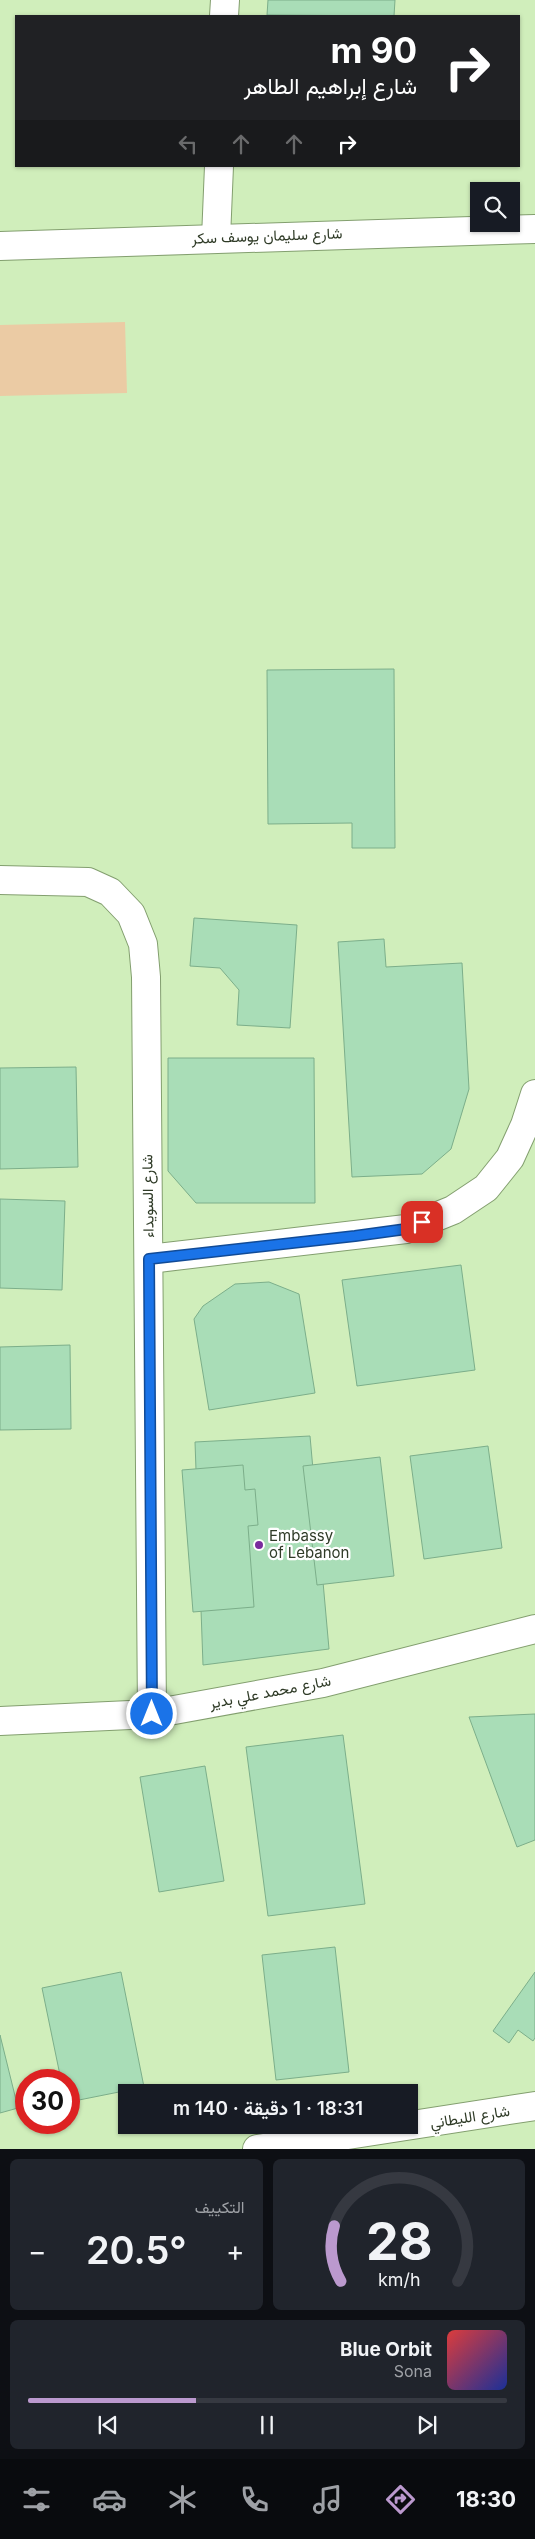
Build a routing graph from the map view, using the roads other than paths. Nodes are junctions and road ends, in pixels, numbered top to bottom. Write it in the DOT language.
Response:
graph roads {
  1 [pos="225,0"];
  2 [pos="224,15"];
  3 [pos="219,167"];
  4 [pos="535,229"];
  5 [pos="216,238"];
  6 [pos="0,246"];
  7 [pos="0,880"];
  8 [pos="535,1094"];
  9 [pos="149,1259"];
  10 [pos="535,1629"];
  11 [pos="152,1714"];
  12 [pos="0,1721"];
  13 [pos="535,2106"];
  14 [pos="382,2140"];
  15 [pos="257,2149"];
  1 -- 2 [label="street"];
  3 -- 5 [label="street"];
  4 -- 5 [label="street, شارع سليمان يوسف سكر"];
  5 -- 6 [label="street, شارع سليمان يوسف سكر"];
  7 -- 9 [label="street, شارع السويداء"];
  8 -- 9 [label="street"];
  9 -- 11 [label="street, شارع السويداء"];
  10 -- 11 [label="street, شارع محمد علي بدير"];
  11 -- 12 [label="street, شارع محمد علي بدير"];
  13 -- 14 [label="street, شارع الليطاني"];
  14 -- 15 [label="street, شارع الليطاني"];
}
